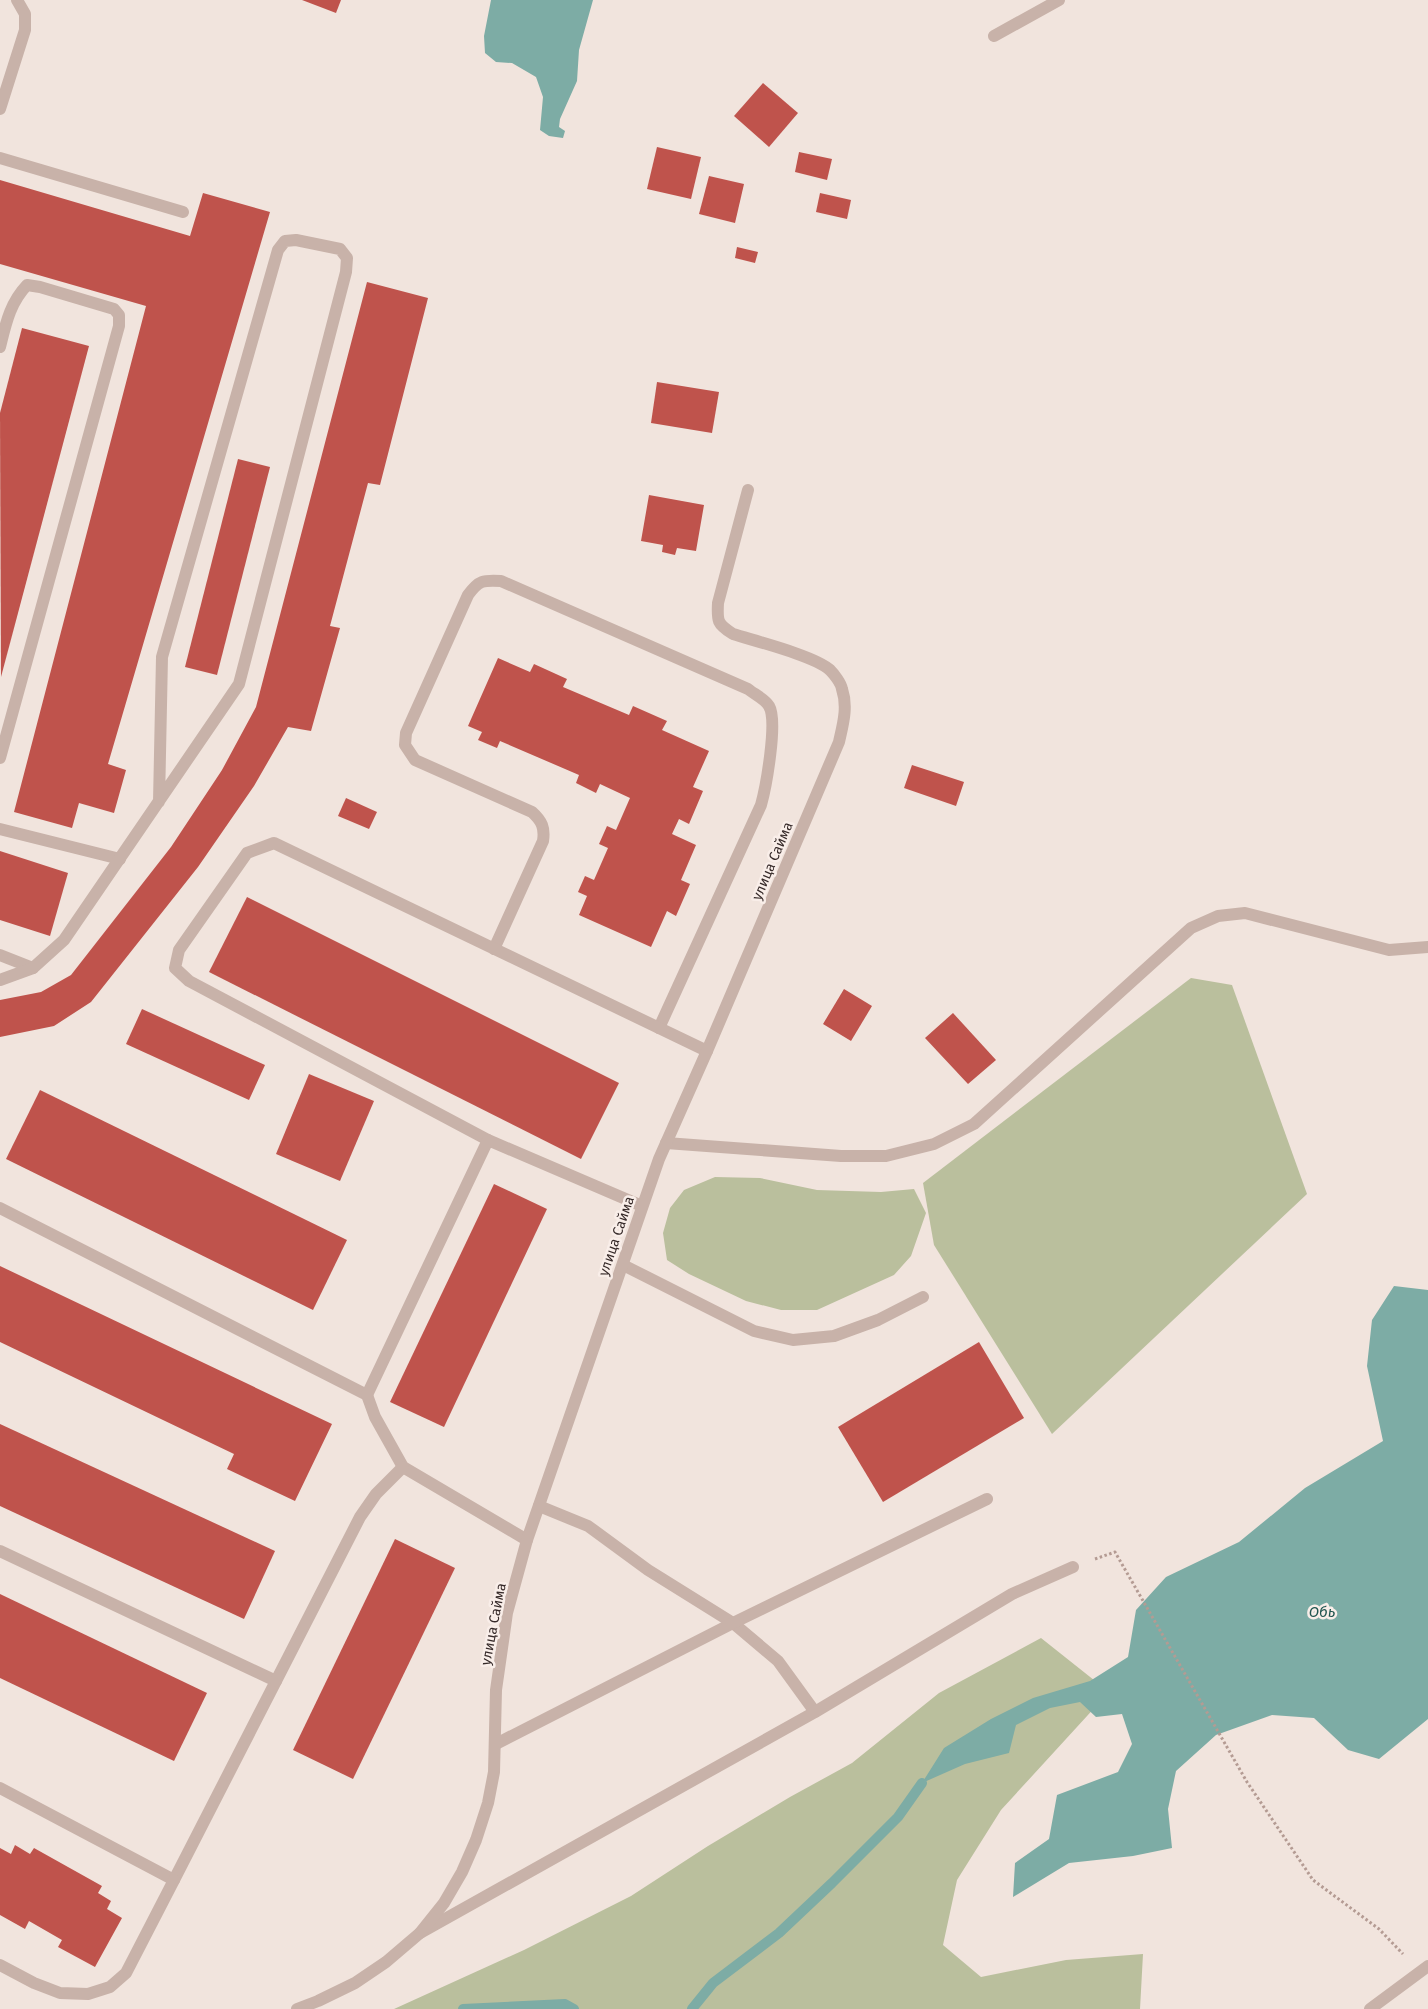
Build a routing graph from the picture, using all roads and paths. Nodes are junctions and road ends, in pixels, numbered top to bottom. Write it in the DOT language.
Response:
graph roads {
  1 [pos="18,0"];
  2 [pos="1059,0"];
  3 [pos="994,36"];
  4 [pos="0,110"];
  5 [pos="0,158"];
  6 [pos="183,212"];
  7 [pos="4,314"];
  8 [pos="0,347"];
  9 [pos="748,490"];
  10 [pos="0,758"];
  11 [pos="159,802"];
  12 [pos="0,829"];
  13 [pos="120,860"];
  14 [pos="1428,947"];
  15 [pos="494,949"];
  16 [pos="0,956"];
  17 [pos="33,968"];
  18 [pos="0,980"];
  19 [pos="659,1028"];
  20 [pos="708,1051"];
  21 [pos="488,1140"];
  22 [pos="666,1143"];
  23 [pos="642,1206"];
  24 [pos="0,1208"];
  25 [pos="622,1265"];
  26 [pos="923,1297"];
  27 [pos="368,1396"];
  28 [pos="402,1467"];
  29 [pos="987,1499"];
  30 [pos="539,1506"];
  31 [pos="527,1540"];
  32 [pos="0,1551"];
  33 [pos="1115,1552"];
  34 [pos="1074,1567"];
  35 [pos="733,1623"];
  36 [pos="276,1681"];
  37 [pos="815,1712"];
  38 [pos="496,1744"];
  39 [pos="0,1788"];
  40 [pos="174,1880"];
  41 [pos="420,1933"];
  42 [pos="0,1965"];
  43 [pos="1425,1969"];
  44 [pos="297,2009"];
  45 [pos="1370,2009"];
  1 -- 4 [label="street"];
  2 -- 3 [label="street"];
  5 -- 6 [label="street"];
  7 -- 8 [label="street"];
  7 -- 10 [label="street"];
  9 -- 20 [label="street, улица Сайма"];
  11 -- 11 [label="street"];
  11 -- 13 [label="street"];
  12 -- 13 [label="street"];
  13 -- 17 [label="street"];
  14 -- 22 [label="street"];
  15 -- 19 [label="street"];
  15 -- 19 [label="street"];
  15 -- 21 [label="street"];
  16 -- 17 [label="street"];
  17 -- 18 [label="street"];
  19 -- 20 [label="street"];
  20 -- 22 [label="street, улица Сайма"];
  21 -- 23 [label="street"];
  21 -- 27 [label="street"];
  22 -- 23 [label="street, улица Сайма"];
  23 -- 25 [label="street, улица Сайма"];
  24 -- 27 [label="street"];
  25 -- 26 [label="street"];
  25 -- 30 [label="street, улица Сайма"];
  27 -- 28 [label="street"];
  28 -- 31 [label="street"];
  28 -- 36 [label="street"];
  29 -- 35 [label="street"];
  30 -- 31 [label="street, улица Сайма"];
  30 -- 35 [label="street"];
  31 -- 38 [label="street, улица Сайма"];
  32 -- 36 [label="street"];
  33 -- 43 [label="path"];
  34 -- 37 [label="street"];
  35 -- 37 [label="street"];
  35 -- 38 [label="street"];
  36 -- 40 [label="street"];
  37 -- 41 [label="street"];
  38 -- 41 [label="street, улица Сайма"];
  39 -- 40 [label="street"];
  40 -- 42 [label="street"];
  41 -- 44 [label="street, улица Сайма"];
  43 -- 45 [label="street"];
}
